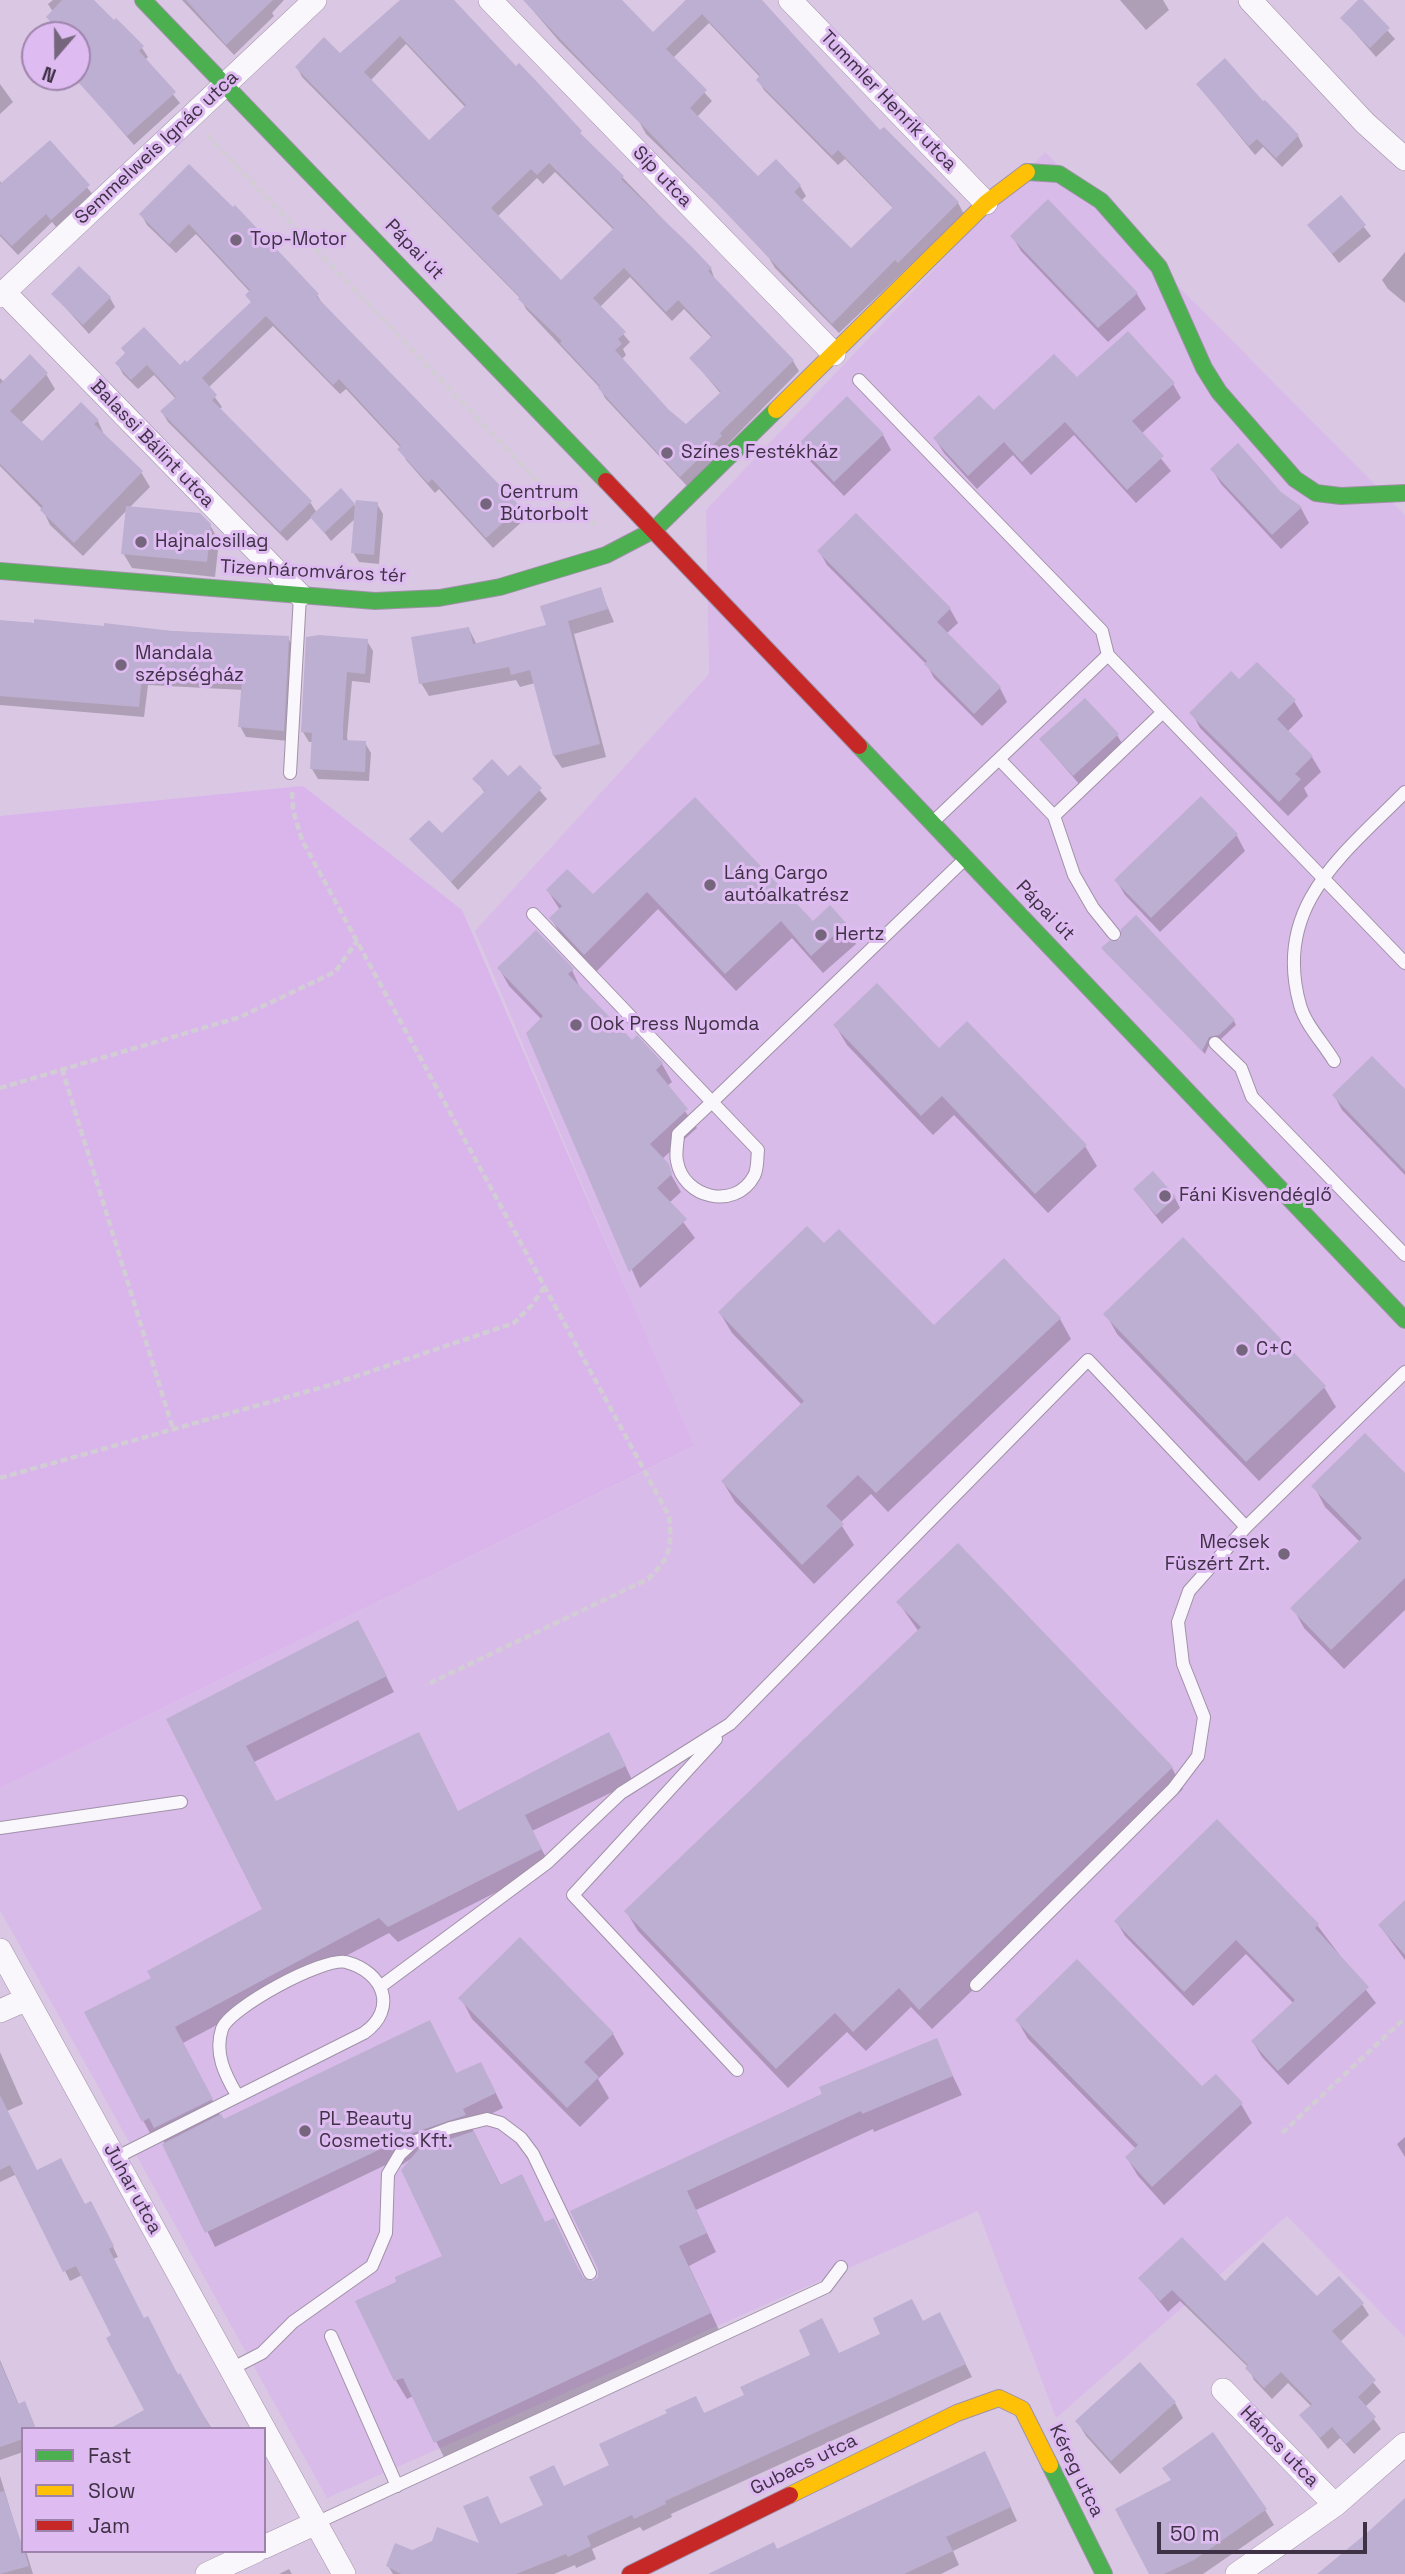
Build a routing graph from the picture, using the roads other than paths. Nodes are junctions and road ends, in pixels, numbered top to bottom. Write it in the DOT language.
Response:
graph roads {
  1 [pos="143,0"];
  2 [pos="315,0"];
  3 [pos="490,0"];
  4 [pos="790,0"];
  5 [pos="1250,0"];
  6 [pos="225,85"];
  7 [pos="1405,159"];
  8 [pos="986,203"];
  9 [pos="2,294"];
  10 [pos="834,354"];
  11 [pos="859,380"];
  12 [pos="1405,493"];
  13 [pos="654,530"];
  14 [pos="0,571"];
  15 [pos="300,595"];
  16 [pos="1108,654"];
  17 [pos="1163,712"];
  18 [pos="999,759"];
  19 [pos="290,773"];
  20 [pos="1405,792"];
  21 [pos="1054,816"];
  22 [pos="933,822"];
  23 [pos="966,858"];
  24 [pos="1322,876"];
  25 [pos="533,914"];
  26 [pos="1114,934"];
  27 [pos="1405,963"];
  28 [pos="1215,1043"];
  29 [pos="1334,1060"];
  30 [pos="712,1102"];
  31 [pos="1405,1255"];
  32 [pos="1405,1320"];
  33 [pos="1405,1372"];
  34 [pos="1246,1527"];
  35 [pos="730,1724"];
  36 [pos="181,1802"];
  37 [pos="0,1828"];
  38 [pos="0,1950"];
  39 [pos="976,1985"];
  40 [pos="380,1987"];
  41 [pos="27,1999"];
  42 [pos="0,2011"];
  43 [pos="737,2070"];
  44 [pos="237,2095"];
  45 [pos="115,2158"];
  46 [pos="841,2267"];
  47 [pos="590,2273"];
  48 [pos="331,2336"];
  49 [pos="231,2369"];
  50 [pos="1223,2390"];
  51 [pos="999,2398"];
  52 [pos="263,2427"];
  53 [pos="266,2433"];
  54 [pos="1405,2444"];
  55 [pos="397,2486"];
  56 [pos="1335,2505"];
  57 [pos="316,2523"];
  58 [pos="266,2546"];
  59 [pos="252,2553"];
  60 [pos="207,2574"];
  61 [pos="344,2574"];
  62 [pos="630,2574"];
  63 [pos="1104,2574"];
  64 [pos="1237,2574"];
  1 -- 6 [label="street, Pápai út"];
  2 -- 6 [label="street, Semmelweis Ignác utca"];
  3 -- 10 [label="street, Síp utca"];
  4 -- 8 [label="street, Tummler Henrik utca"];
  5 -- 7 [label="street"];
  6 -- 9 [label="street, Semmelweis Ignác utca"];
  6 -- 13 [label="street, Pápai út"];
  8 -- 10 [label="street"];
  8 -- 12 [label="street"];
  9 -- 15 [label="street, Balassi Bálint utca"];
  10 -- 13 [label="street"];
  11 -- 16 [label="lane"];
  13 -- 15 [label="street, Tizenháromváros tér"];
  13 -- 22 [label="street, Pápai út"];
  14 -- 15 [label="street, Tizenháromváros tér"];
  15 -- 19 [label="lane"];
  16 -- 17 [label="lane"];
  16 -- 18 [label="lane"];
  17 -- 21 [label="lane"];
  17 -- 24 [label="lane"];
  18 -- 21 [label="lane"];
  18 -- 22 [label="lane"];
  20 -- 24 [label="lane"];
  21 -- 26 [label="lane"];
  22 -- 23 [label="street, Pápai út"];
  23 -- 30 [label="lane"];
  23 -- 32 [label="street, Pápai út"];
  24 -- 27 [label="lane"];
  24 -- 29 [label="lane"];
  25 -- 30 [label="lane"];
  28 -- 31 [label="lane"];
  30 -- 30 [label="lane"];
  33 -- 34 [label="lane"];
  34 -- 35 [label="lane"];
  34 -- 39 [label="lane"];
  35 -- 40 [label="lane"];
  35 -- 43 [label="lane"];
  36 -- 37 [label="lane"];
  38 -- 41 [label="street, Juhar utca"];
  40 -- 44 [label="lane"];
  40 -- 44 [label="lane"];
  41 -- 42 [label="street"];
  41 -- 45 [label="street, Juhar utca"];
  44 -- 45 [label="lane"];
  45 -- 49 [label="street, Juhar utca"];
  46 -- 55 [label="lane"];
  47 -- 49 [label="lane"];
  48 -- 55 [label="lane"];
  49 -- 52 [label="street, Juhar utca"];
  50 -- 56 [label="street, Háncs utca"];
  51 -- 62 [label="street, Gubacs utca"];
  51 -- 63 [label="street, Kéreg utca"];
  53 -- 57 [label="street, Juhar utca"];
  54 -- 56 [label="street, Háncs utca"];
  55 -- 57 [label="lane"];
  56 -- 64 [label="street, Háncs utca"];
  57 -- 58 [label="street"];
  57 -- 61 [label="street, Juhar utca"];
  59 -- 60 [label="street"];
}
